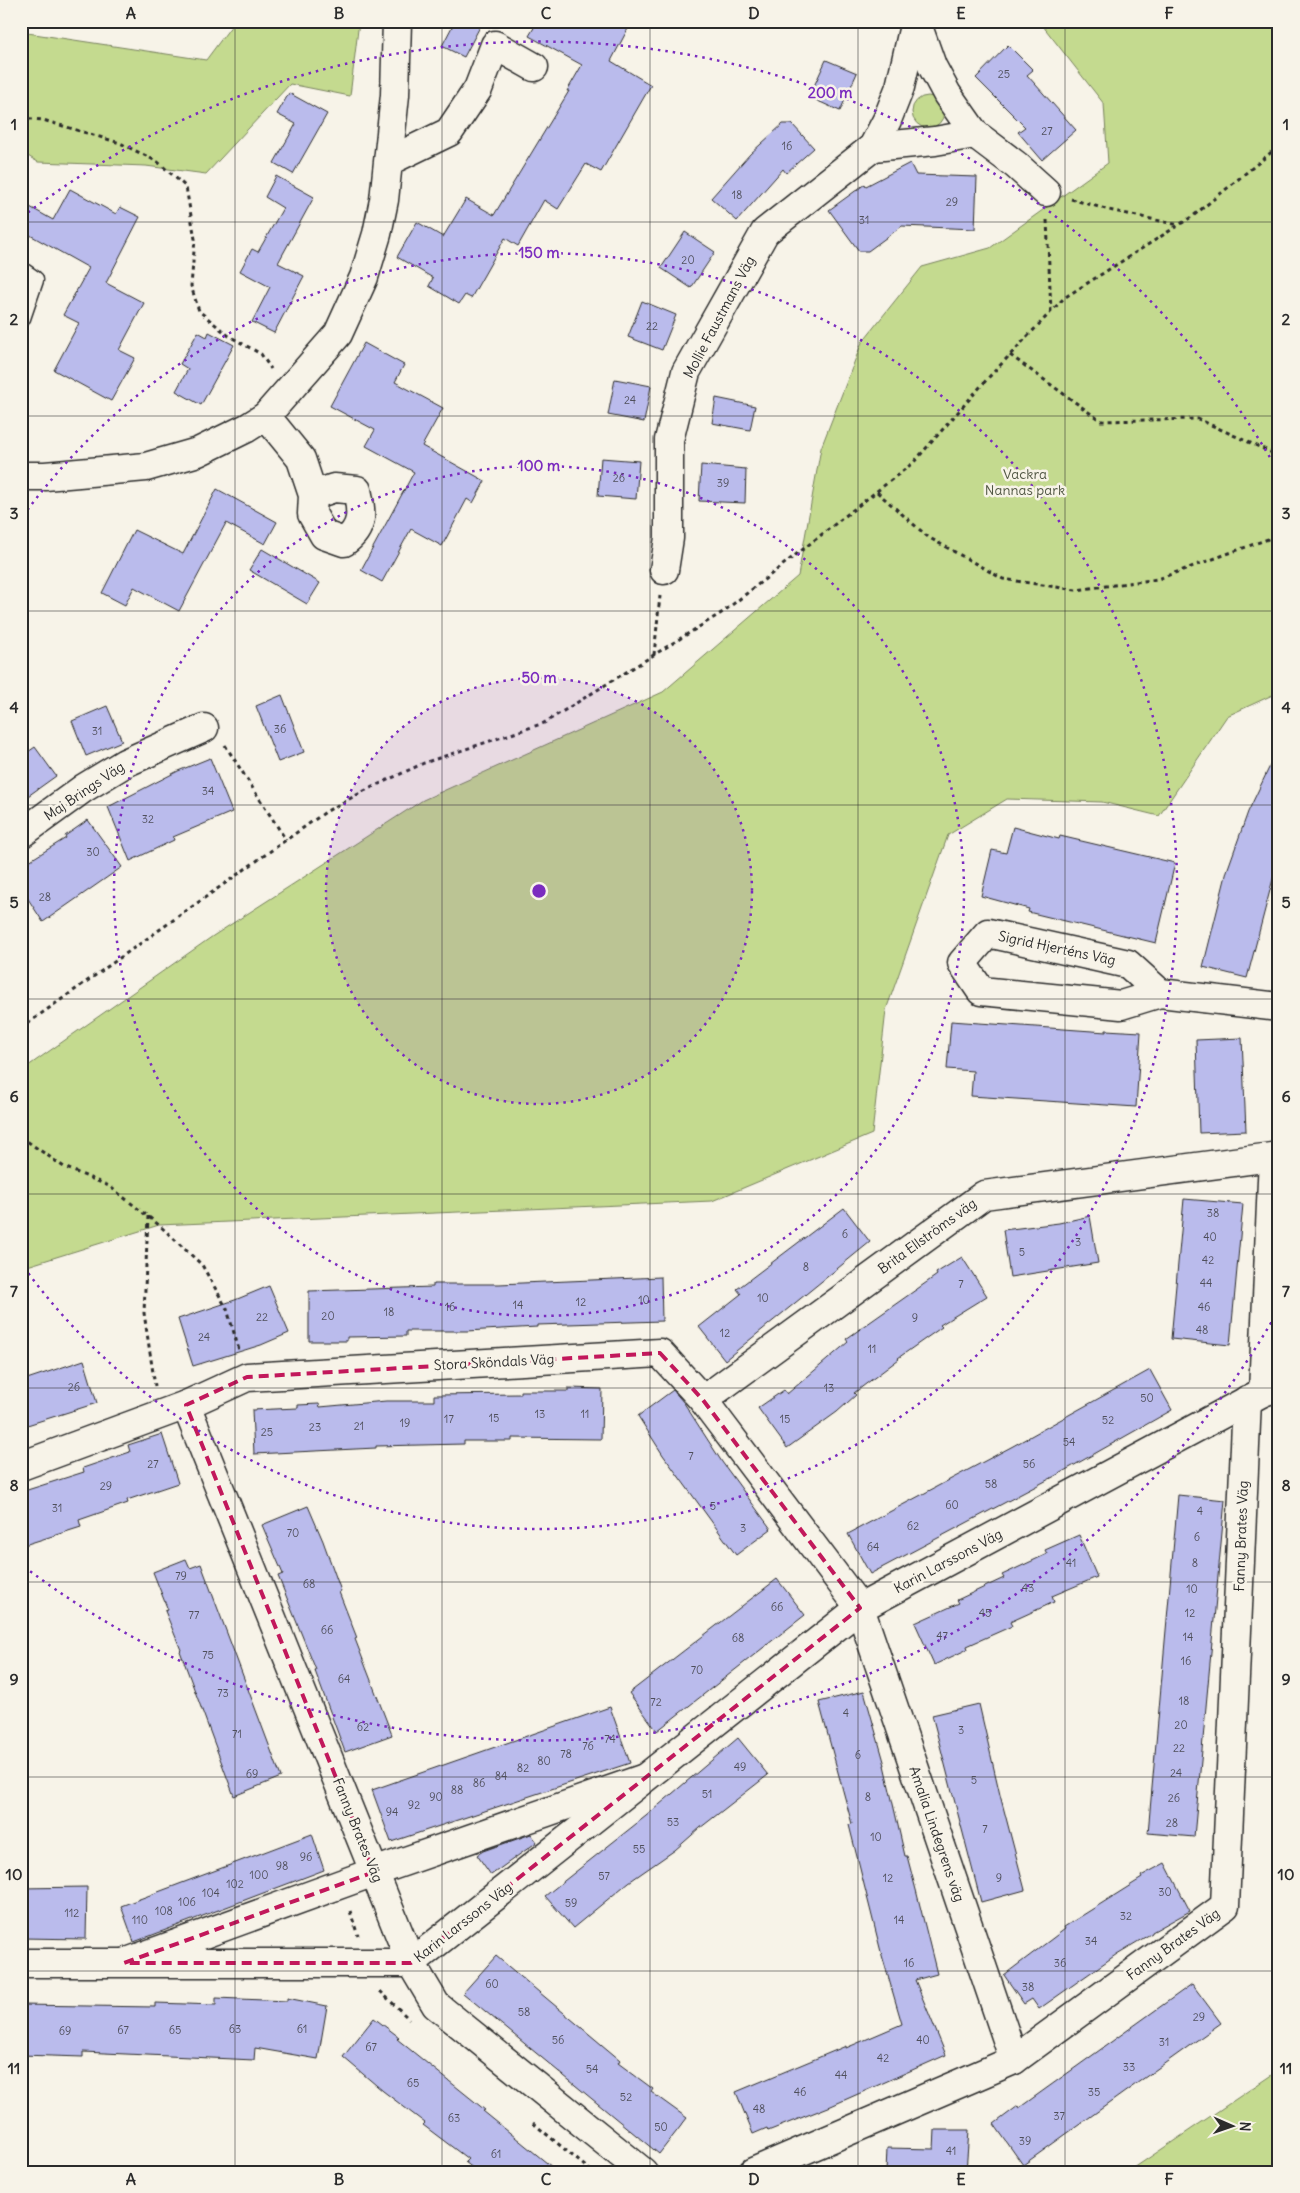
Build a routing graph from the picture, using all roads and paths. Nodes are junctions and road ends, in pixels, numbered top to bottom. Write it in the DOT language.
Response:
graph roads {
  1 [pos="397,21"];
  2 [pos="916,21"];
  3 [pos="534,67"];
  4 [pos="21,118"];
  5 [pos="975,134"];
  6 [pos="1279,146"];
  7 [pos="873,147"];
  8 [pos="389,160"];
  9 [pos="1046,192"];
  10 [pos="1180,225"];
  11 [pos="21,271"];
  12 [pos="1051,312"];
  13 [pos="21,318"];
  14 [pos="1010,355"];
  15 [pos="276,376"];
  16 [pos="266,416"];
  17 [pos="1279,456"];
  18 [pos="21,476"];
  19 [pos="877,492"];
  20 [pos="313,495"];
  21 [pos="1279,535"];
  22 [pos="664,570"];
  23 [pos="654,655"];
  24 [pos="204,728"];
  25 [pos="21,834"];
  26 [pos="286,840"];
  27 [pos="1160,993"];
  28 [pos="1279,1007"];
  29 [pos="21,1028"];
  30 [pos="21,1136"];
  31 [pos="1276,1156"];
  32 [pos="247,1377"];
  33 [pos="1263,1393"];
  34 [pos="703,1400"];
  35 [pos="186,1405"];
  36 [pos="21,1466"];
  37 [pos="860,1608"];
  38 [pos="646,1778"];
  39 [pos="374,1872"];
  40 [pos="21,1963"];
  41 [pos="124,1963"];
  42 [pos="411,1963"];
  43 [pos="1014,2060"];
  44 [pos="643,2172"];
  45 [pos="753,2172"];
  1 -- 8 [label="street"];
  2 -- 5 [label="street, Mollie Faustmans Väg"];
  2 -- 7 [label="street, Mollie Faustmans Väg"];
  3 -- 8 [label="street"];
  4 -- 15 [label="path"];
  5 -- 7 [label="street"];
  5 -- 9 [label="street, Mollie Faustmans Väg"];
  6 -- 10 [label="path"];
  7 -- 22 [label="street, Mollie Faustmans Väg"];
  8 -- 16 [label="street"];
  9 -- 10 [label="path"];
  9 -- 12 [label="path"];
  10 -- 12 [label="path"];
  11 -- 13 [label="lane"];
  12 -- 14 [label="path"];
  14 -- 17 [label="path"];
  14 -- 19 [label="path"];
  16 -- 18 [label="street"];
  16 -- 20 [label="street"];
  19 -- 21 [label="path"];
  19 -- 23 [label="path"];
  22 -- 23 [label="path"];
  23 -- 26 [label="path"];
  24 -- 25 [label="street, Maj Brings Väg"];
  24 -- 26 [label="path"];
  26 -- 29 [label="path"];
  27 -- 27 [label="street, Sigrid Hjerténs Väg"];
  27 -- 28 [label="street, Sigrid Hjerténs Väg"];
  30 -- 32 [label="path"];
  31 -- 33 [label="street"];
  31 -- 34 [label="street, Brita Ellströms väg"];
  32 -- 34 [label="street, Stora Sköndals Väg"];
  32 -- 35 [label="street, Stora Sköndals Väg"];
  33 -- 37 [label="street, Karin Larssons Väg"];
  33 -- 43 [label="street, Fanny Brates Väg"];
  34 -- 37 [label="street, Stora Sköndals Väg"];
  35 -- 36 [label="street, Stora Sköndals Väg"];
  35 -- 39 [label="street, Fanny Brates Väg"];
  37 -- 38 [label="street, Karin Larssons Väg"];
  37 -- 43 [label="street, Amalia Lindegrens väg"];
  38 -- 39 [label="street, Karin Larssons Väg"];
  38 -- 42 [label="street, Karin Larssons Väg"];
  39 -- 41 [label="street, Karin Larssons Väg"];
  39 -- 42 [label="street, Fanny Brates Väg"];
  40 -- 41 [label="street, Karin Larssons Väg"];
  41 -- 42 [label="street, Karin Larssons Väg"];
  42 -- 44 [label="street, Fanny Brates Väg"];
  43 -- 45 [label="street, Fanny Brates Väg"];
}
